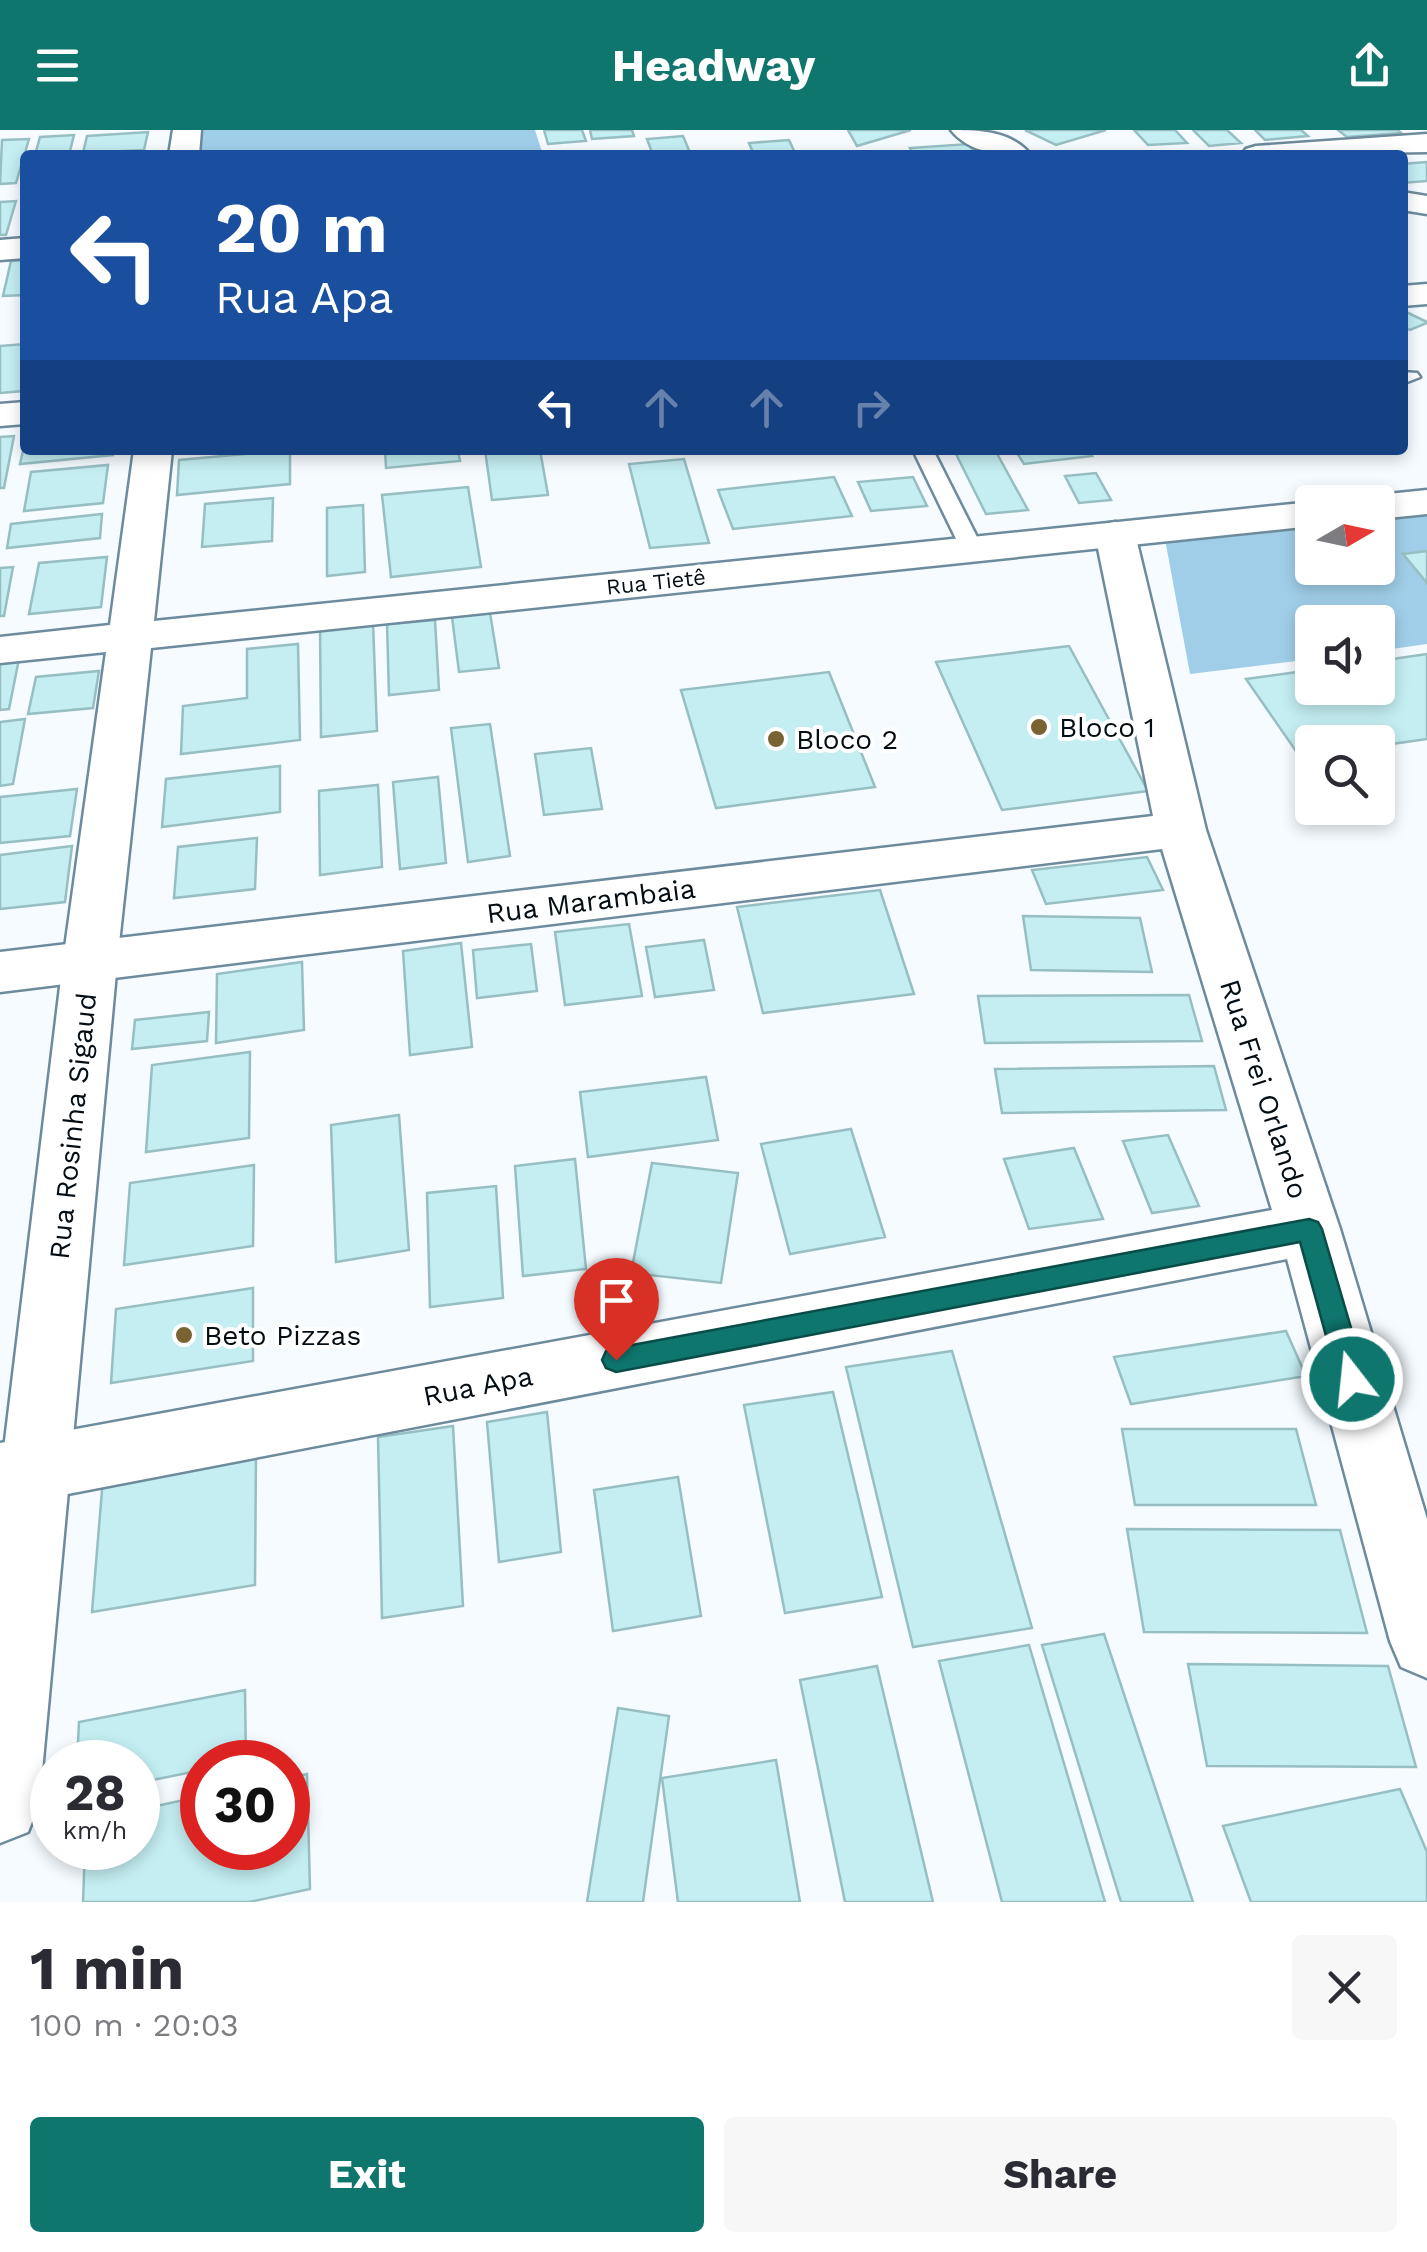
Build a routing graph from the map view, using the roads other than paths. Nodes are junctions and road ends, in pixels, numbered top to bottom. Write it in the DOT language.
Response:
graph roads {
  1 [pos="965,130"];
  2 [pos="1427,143"];
  3 [pos="1006,150"];
  4 [pos="1327,150"];
  5 [pos="152,455"];
  6 [pos="925,455"];
  7 [pos="1427,502"];
  8 [pos="1395,505"];
  9 [pos="1295,516"];
  10 [pos="1115,534"];
  11 [pos="972,550"];
  12 [pos="132,636"];
  13 [pos="0,650"];
  14 [pos="1181,830"];
  15 [pos="90,962"];
  16 [pos="0,972"];
  17 [pos="1309,1229"];
  18 [pos="19,1472"];
  19 [pos="1427,1641"];
  20 [pos="0,1804"];
  1 -- 3 [label="street"];
  2 -- 4 [label="street"];
  5 -- 12 [label="street, Rua Rosinha Sigaud"];
  6 -- 11 [label="lane"];
  7 -- 8 [label="street"];
  9 -- 10 [label="street, Rua Tietê"];
  10 -- 11 [label="street, Rua Tietê"];
  10 -- 14 [label="street, Rua Frei Orlando"];
  11 -- 12 [label="street, Rua Tietê"];
  12 -- 13 [label="street, Rua Tietê"];
  12 -- 15 [label="street, Rua Rosinha Sigaud"];
  14 -- 15 [label="street, Rua Marambaia"];
  14 -- 17 [label="street, Rua Frei Orlando"];
  15 -- 16 [label="street, Rua Marambaia"];
  15 -- 18 [label="street, Rua Rosinha Sigaud"];
  17 -- 18 [label="street, Rua Apa"];
  17 -- 19 [label="street, Rua Frei Orlando"];
  18 -- 20 [label="street, Rua Rosinha Sigaud"];
}
